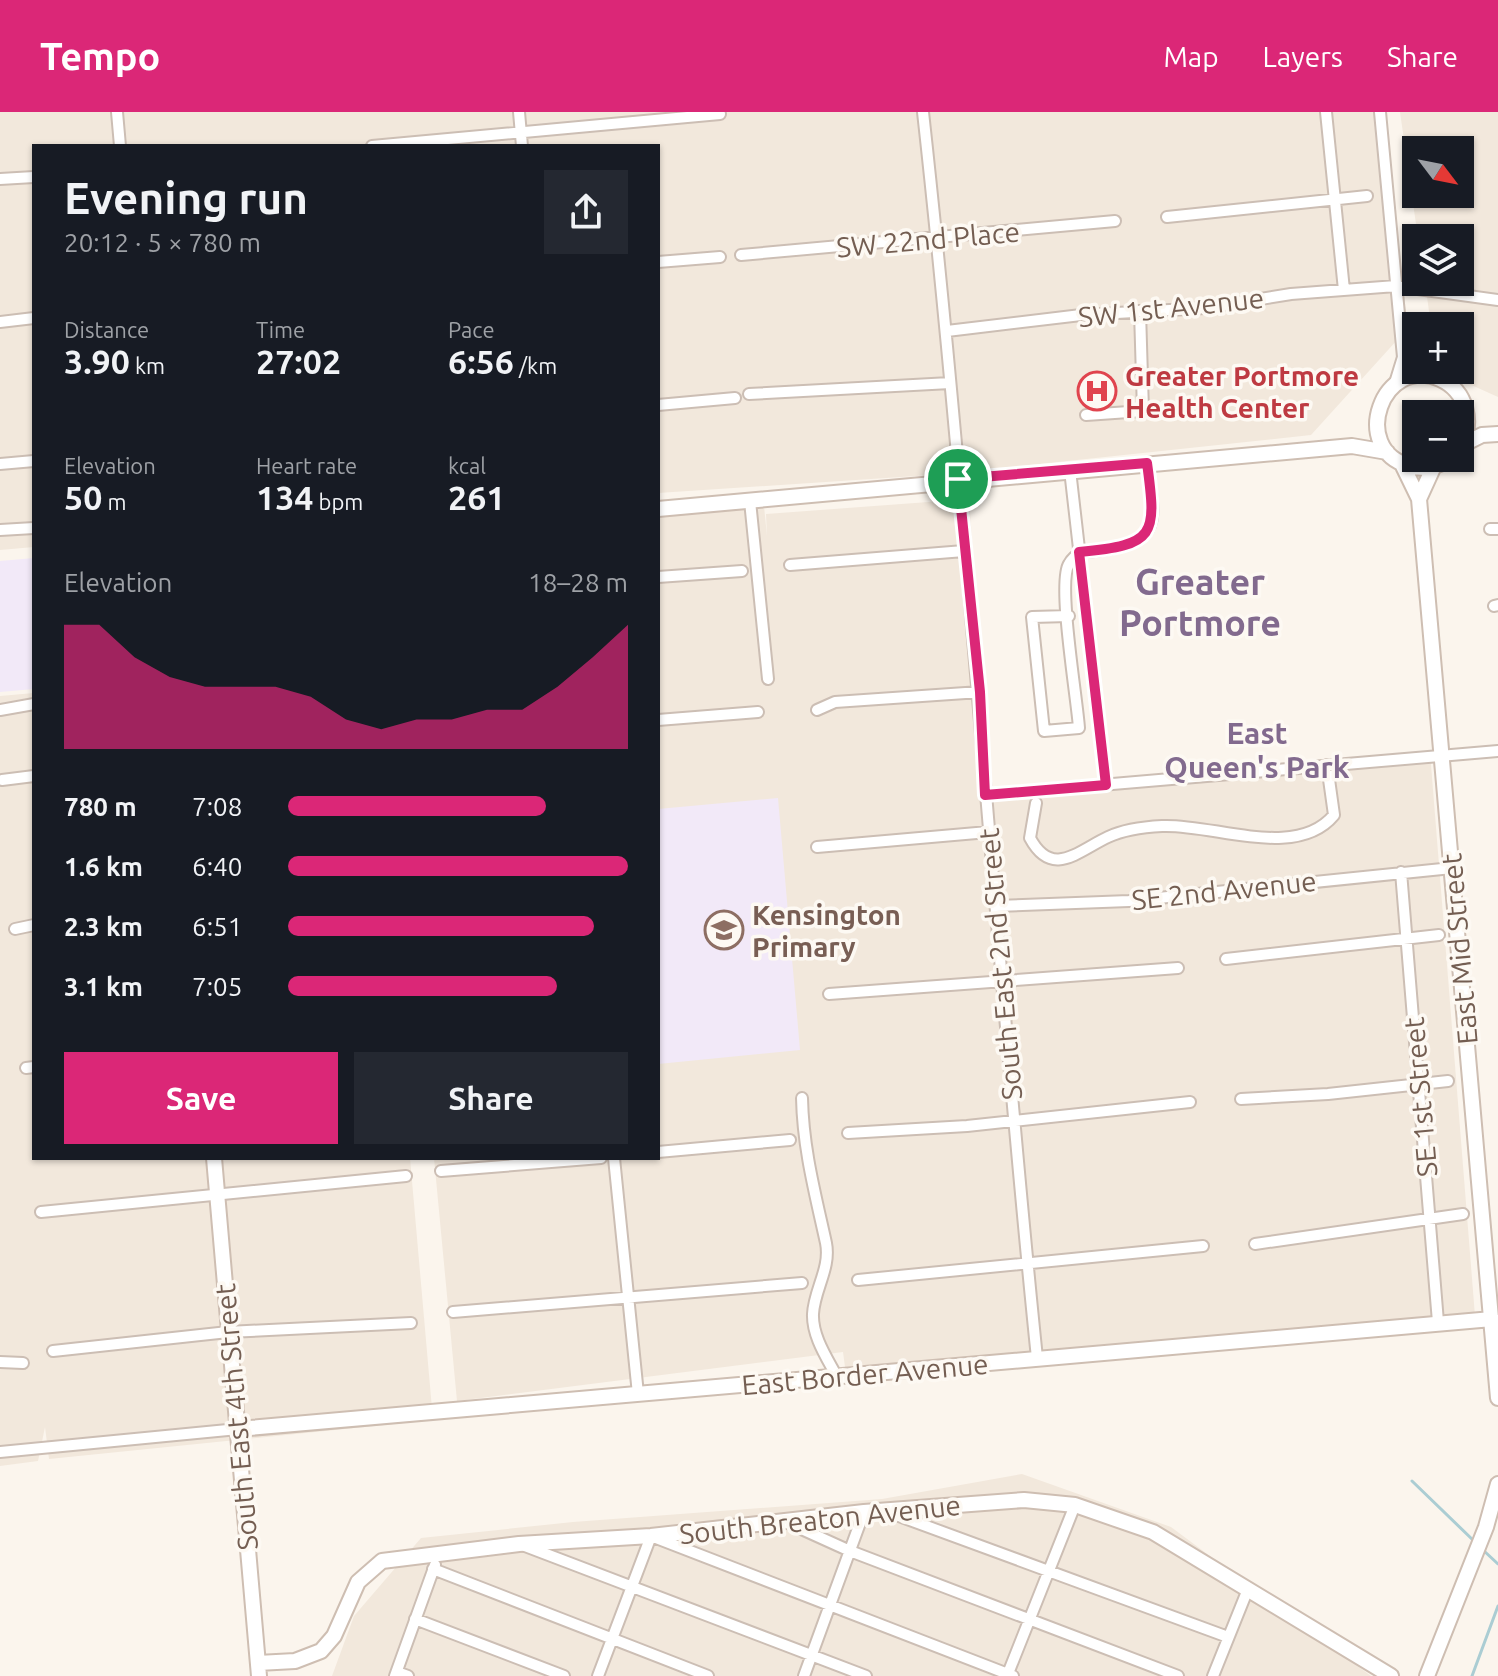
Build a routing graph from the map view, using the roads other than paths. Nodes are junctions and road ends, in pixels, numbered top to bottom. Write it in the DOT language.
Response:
graph roads {
  1 [pos="117,112"];
  2 [pos="519,112"];
  3 [pos="923,112"];
  4 [pos="1326,112"];
  5 [pos="1380,112"];
  6 [pos="720,114"];
  7 [pos="521,131"];
  8 [pos="120,144"];
  9 [pos="392,144"];
  10 [pos="522,144"];
  11 [pos="32,177"];
  12 [pos="0,179"];
  13 [pos="1367,196"];
  14 [pos="1335,200"];
  15 [pos="1167,217"];
  16 [pos="1115,221"];
  17 [pos="936,235"];
  18 [pos="741,255"];
  19 [pos="720,257"];
  20 [pos="660,262"];
  21 [pos="1396,286"];
  22 [pos="1344,290"];
  23 [pos="1498,300"];
  24 [pos="1140,311"];
  25 [pos="32,318"];
  26 [pos="0,322"];
  27 [pos="947,331"];
  28 [pos="1402,347"];
  29 [pos="1402,360"];
  30 [pos="1402,382"];
  31 [pos="950,383"];
  32 [pos="1394,384"];
  33 [pos="1446,384"];
  34 [pos="749,394"];
  35 [pos="735,398"];
  36 [pos="1461,400"];
  37 [pos="660,405"];
  38 [pos="1086,415"];
  39 [pos="1474,419"];
  40 [pos="1376,427"];
  41 [pos="1496,433"];
  42 [pos="1474,441"];
  43 [pos="1352,446"];
  44 [pos="1387,452"];
  45 [pos="32,461"];
  46 [pos="1147,463"];
  47 [pos="0,464"];
  48 [pos="1402,464"];
  49 [pos="1070,470"];
  50 [pos="1406,472"];
  51 [pos="1431,472"];
  52 [pos="958,479"];
  53 [pos="1419,499"];
  54 [pos="750,501"];
  55 [pos="660,509"];
  56 [pos="32,528"];
  57 [pos="0,530"];
  58 [pos="964,551"];
  59 [pos="1079,552"];
  60 [pos="790,565"];
  61 [pos="742,571"];
  62 [pos="660,577"];
  63 [pos="1069,616"];
  64 [pos="768,679"];
  65 [pos="980,692"];
  66 [pos="32,704"];
  67 [pos="0,710"];
  68 [pos="817,710"];
  69 [pos="758,712"];
  70 [pos="660,720"];
  71 [pos="1099,726"];
  72 [pos="1079,728"];
  73 [pos="1498,751"];
  74 [pos="1443,754"];
  75 [pos="1327,765"];
  76 [pos="32,776"];
  77 [pos="2,780"];
  78 [pos="1106,785"];
  79 [pos="985,795"];
  80 [pos="1036,803"];
  81 [pos="988,832"];
  82 [pos="817,847"];
  83 [pos="1452,868"];
  84 [pos="1401,872"];
  85 [pos="996,906"];
  86 [pos="32,925"];
  87 [pos="15,929"];
  88 [pos="1439,935"];
  89 [pos="1406,940"];
  90 [pos="1226,959"];
  91 [pos="1178,968"];
  92 [pos="1001,979"];
  93 [pos="829,994"];
  94 [pos="1448,1081"];
  95 [pos="1420,1085"];
  96 [pos="802,1098"];
  97 [pos="1241,1099"];
  98 [pos="1190,1102"];
  99 [pos="1015,1119"];
  100 [pos="848,1133"];
  101 [pos="790,1140"];
  102 [pos="660,1152"];
  103 [pos="214,1160"];
  104 [pos="576,1160"];
  105 [pos="614,1160"];
  106 [pos="441,1171"];
  107 [pos="406,1176"];
  108 [pos="217,1192"];
  109 [pos="41,1212"];
  110 [pos="1463,1214"];
  111 [pos="1430,1217"];
  112 [pos="1255,1244"];
  113 [pos="1203,1246"];
  114 [pos="1027,1263"];
  115 [pos="858,1280"];
  116 [pos="802,1283"];
  117 [pos="628,1296"];
  118 [pos="453,1312"];
  119 [pos="1492,1319"];
  120 [pos="1438,1322"];
  121 [pos="411,1323"];
  122 [pos="228,1332"];
  123 [pos="53,1351"];
  124 [pos="1037,1358"];
  125 [pos="0,1362"];
  126 [pos="23,1363"];
  127 [pos="837,1377"];
  128 [pos="638,1394"];
  129 [pos="1498,1398"];
  130 [pos="238,1429"];
  131 [pos="0,1452"];
  132 [pos="1498,1484"];
  133 [pos="1075,1505"];
  134 [pos="886,1511"];
  135 [pos="864,1512"];
  136 [pos="782,1520"];
  137 [pos="651,1536"];
  138 [pos="519,1544"];
  139 [pos="850,1551"];
  140 [pos="442,1553"];
  141 [pos="433,1569"];
  142 [pos="1049,1570"];
  143 [pos="633,1586"];
  144 [pos="1248,1589"];
  145 [pos="830,1605"];
  146 [pos="415,1619"];
  147 [pos="1030,1620"];
  148 [pos="1228,1637"];
  149 [pos="612,1640"];
  150 [pos="812,1655"];
  151 [pos="258,1670"];
  152 [pos="396,1674"];
  153 [pos="1009,1675"];
  154 [pos="408,1676"];
  155 [pos="564,1676"];
  156 [pos="598,1676"];
  157 [pos="708,1676"];
  158 [pos="804,1676"];
  159 [pos="866,1676"];
  160 [pos="1178,1676"];
  161 [pos="1213,1676"];
  162 [pos="1391,1676"];
  163 [pos="1427,1676"];
  1 -- 8 [label="street"];
  2 -- 7 [label="street"];
  3 -- 17 [label="street, South East 2nd Street"];
  4 -- 14 [label="street"];
  5 -- 21 [label="street"];
  6 -- 7 [label="street"];
  7 -- 9 [label="street"];
  7 -- 10 [label="street"];
  11 -- 12 [label="street"];
  13 -- 14 [label="street"];
  14 -- 15 [label="street"];
  14 -- 22 [label="street"];
  16 -- 17 [label="street, SW 22nd Place"];
  17 -- 18 [label="street, SW 22nd Place"];
  17 -- 27 [label="street, South East 2nd Street"];
  19 -- 20 [label="street"];
  21 -- 22 [label="street, SW 1st Avenue"];
  21 -- 23 [label="street, SW 1st Avenue"];
  21 -- 28 [label="street"];
  22 -- 24 [label="street, SW 1st Avenue"];
  24 -- 27 [label="street, SW 1st Avenue"];
  24 -- 38 [label="street"];
  25 -- 26 [label="street"];
  27 -- 31 [label="street, South East 2nd Street"];
  29 -- 32 [label="street"];
  30 -- 32 [label="street"];
  31 -- 34 [label="street"];
  31 -- 52 [label="street, South East 2nd Street"];
  32 -- 40 [label="street"];
  33 -- 36 [label="street"];
  35 -- 37 [label="street"];
  39 -- 41 [label="street"];
  40 -- 43 [label="street"];
  40 -- 44 [label="street"];
  41 -- 42 [label="street"];
  43 -- 44 [label="street"];
  43 -- 46 [label="street"];
  44 -- 48 [label="street"];
  45 -- 47 [label="street"];
  46 -- 49 [label="street"];
  46 -- 59 [label="street"];
  49 -- 52 [label="street"];
  49 -- 59 [label="street"];
  50 -- 53 [label="street, East Mid Street"];
  51 -- 53 [label="street, East Mid Street"];
  52 -- 54 [label="street"];
  52 -- 58 [label="street, South East 2nd Street"];
  53 -- 74 [label="street, East Mid Street"];
  54 -- 55 [label="street"];
  54 -- 64 [label="street"];
  56 -- 57 [label="street"];
  58 -- 60 [label="street"];
  58 -- 65 [label="street, South East 2nd Street"];
  59 -- 63 [label="street"];
  59 -- 71 [label="street"];
  61 -- 62 [label="street"];
  63 -- 72 [label="street"];
  63 -- 72 [label="street"];
  65 -- 68 [label="street"];
  65 -- 79 [label="street, South East 2nd Street"];
  66 -- 67 [label="street"];
  69 -- 70 [label="street"];
  71 -- 72 [label="street"];
  71 -- 78 [label="street"];
  73 -- 74 [label="street"];
  74 -- 75 [label="street"];
  74 -- 83 [label="street, East Mid Street"];
  75 -- 78 [label="street"];
  75 -- 80 [label="street"];
  76 -- 77 [label="street"];
  78 -- 79 [label="street"];
  79 -- 81 [label="street, South East 2nd Street"];
  81 -- 82 [label="street"];
  81 -- 85 [label="street, South East 2nd Street"];
  83 -- 84 [label="street, SE 2nd Avenue"];
  83 -- 119 [label="street, East Mid Street"];
  84 -- 85 [label="street, SE 2nd Avenue"];
  84 -- 89 [label="street, SE 1st Street"];
  85 -- 92 [label="street, South East 2nd Street"];
  86 -- 87 [label="street"];
  88 -- 89 [label="street"];
  89 -- 90 [label="street"];
  89 -- 95 [label="street, SE 1st Street"];
  91 -- 92 [label="street"];
  92 -- 93 [label="street"];
  92 -- 99 [label="street, South East 2nd Street"];
  94 -- 95 [label="street"];
  95 -- 97 [label="street"];
  95 -- 111 [label="street, SE 1st Street"];
  96 -- 127 [label="street"];
  98 -- 99 [label="street"];
  99 -- 100 [label="street"];
  99 -- 114 [label="street, South East 2nd Street"];
  101 -- 102 [label="street"];
  103 -- 108 [label="street, South East 4th Street"];
  104 -- 106 [label="street"];
  105 -- 117 [label="street"];
  107 -- 108 [label="street"];
  108 -- 109 [label="street"];
  108 -- 122 [label="street, South East 4th Street"];
  110 -- 111 [label="street"];
  111 -- 112 [label="street"];
  111 -- 120 [label="street, SE 1st Street"];
  113 -- 114 [label="street"];
  114 -- 115 [label="street"];
  114 -- 124 [label="street, South East 2nd Street"];
  116 -- 117 [label="street"];
  117 -- 118 [label="street"];
  117 -- 128 [label="street"];
  119 -- 120 [label="street, East Border Avenue"];
  119 -- 129 [label="street, East Mid Street"];
  120 -- 124 [label="street, East Border Avenue"];
  121 -- 122 [label="street"];
  122 -- 123 [label="street"];
  122 -- 130 [label="street, South East 4th Street"];
  124 -- 127 [label="street, East Border Avenue"];
  125 -- 126 [label="street"];
  127 -- 128 [label="street, East Border Avenue"];
  128 -- 130 [label="street, East Border Avenue"];
  130 -- 131 [label="street"];
  130 -- 151 [label="street, South East 4th Street"];
  132 -- 163 [label="street"];
  133 -- 134 [label="street, South Breaton Avenue"];
  133 -- 142 [label="street"];
  133 -- 144 [label="street, South Breaton Avenue"];
  134 -- 135 [label="street, South Breaton Avenue"];
  134 -- 142 [label="street"];
  135 -- 136 [label="street, South Breaton Avenue"];
  135 -- 139 [label="street"];
  136 -- 137 [label="street, South Breaton Avenue"];
  136 -- 139 [label="street"];
  137 -- 138 [label="street, South Breaton Avenue"];
  137 -- 143 [label="street"];
  137 -- 145 [label="street"];
  138 -- 140 [label="street, South Breaton Avenue"];
  138 -- 143 [label="street"];
  139 -- 145 [label="street"];
  139 -- 147 [label="street"];
  140 -- 141 [label="street"];
  140 -- 151 [label="street, South Breaton Avenue"];
  141 -- 146 [label="street"];
  141 -- 149 [label="street"];
  142 -- 147 [label="street"];
  142 -- 148 [label="street"];
  143 -- 149 [label="street"];
  143 -- 150 [label="street"];
  144 -- 148 [label="street"];
  144 -- 162 [label="street, South Breaton Avenue"];
  145 -- 150 [label="street"];
  145 -- 153 [label="street"];
  146 -- 152 [label="street"];
  146 -- 155 [label="street"];
  147 -- 153 [label="street"];
  147 -- 160 [label="street"];
  148 -- 161 [label="street"];
  149 -- 156 [label="street"];
  149 -- 157 [label="street"];
  150 -- 158 [label="street"];
  150 -- 159 [label="street"];
  152 -- 154 [label="street"];
}
